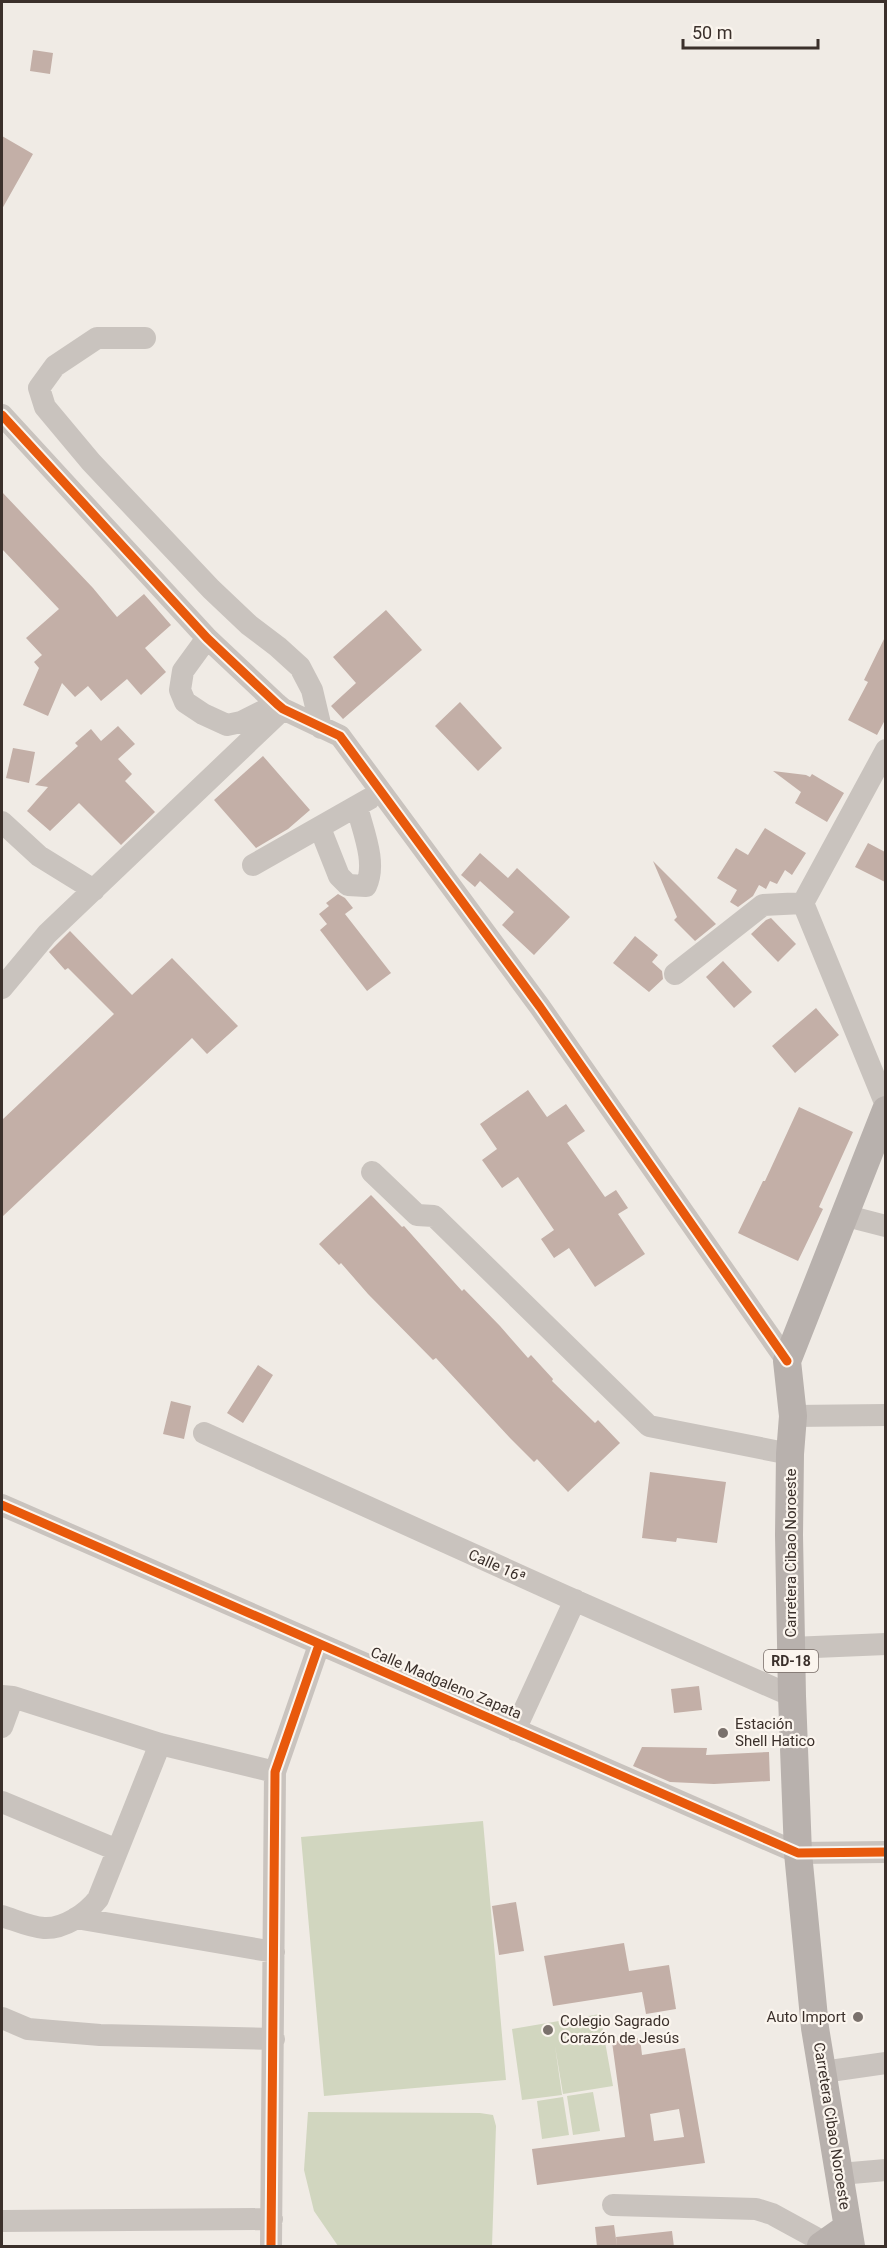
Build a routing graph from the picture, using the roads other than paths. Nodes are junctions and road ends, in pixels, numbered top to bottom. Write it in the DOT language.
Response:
graph roads {
  1 [pos="145,338"];
  2 [pos="2,415"];
  3 [pos="207,638"];
  4 [pos="280,707"];
  5 [pos="321,728"];
  6 [pos="885,750"];
  7 [pos="381,792"];
  8 [pos="357,807"];
  9 [pos="2,822"];
  10 [pos="320,828"];
  11 [pos="253,865"];
  12 [pos="94,890"];
  13 [pos="803,903"];
  14 [pos="675,974"];
  15 [pos="2,988"];
  16 [pos="885,1105"];
  17 [pos="885,1110"];
  18 [pos="372,1172"];
  19 [pos="843,1215"];
  20 [pos="885,1226"];
  21 [pos="787,1360"];
  22 [pos="885,1415"];
  23 [pos="793,1416"];
  24 [pos="204,1433"];
  25 [pos="790,1454"];
  26 [pos="2,1505"];
  27 [pos="575,1600"];
  28 [pos="885,1644"];
  29 [pos="320,1645"];
  30 [pos="791,1648"];
  31 [pos="792,1696"];
  32 [pos="7,1697"];
  33 [pos="2,1727"];
  34 [pos="515,1730"];
  35 [pos="160,1744"];
  36 [pos="275,1772"];
  37 [pos="2,1802"];
  38 [pos="117,1850"];
  39 [pos="885,1852"];
  40 [pos="798,1853"];
  41 [pos="2,1916"];
  42 [pos="76,1918"];
  43 [pos="274,1952"];
  44 [pos="2,2018"];
  45 [pos="274,2039"];
  46 [pos="885,2063"];
  47 [pos="823,2072"];
  48 [pos="885,2170"];
  49 [pos="840,2174"];
  50 [pos="613,2205"];
  51 [pos="272,2219"];
  52 [pos="2,2221"];
  53 [pos="836,2241"];
  54 [pos="271,2247"];
  1 -- 5 [label="street"];
  2 -- 3 [label="street"];
  3 -- 4 [label="street"];
  3 -- 4 [label="street"];
  4 -- 5 [label="street"];
  4 -- 12 [label="street"];
  5 -- 7 [label="street"];
  6 -- 13 [label="street"];
  7 -- 8 [label="street"];
  7 -- 21 [label="street"];
  8 -- 10 [label="street"];
  8 -- 10 [label="street"];
  9 -- 12 [label="street"];
  10 -- 11 [label="street"];
  12 -- 15 [label="street"];
  13 -- 14 [label="street"];
  13 -- 16 [label="street"];
  17 -- 19 [label="main road, Carretera Cibao Noroeste / RD-18"];
  18 -- 25 [label="street"];
  19 -- 20 [label="street"];
  19 -- 21 [label="main road, Carretera Cibao Noroeste / RD-18"];
  21 -- 23 [label="main road, Carretera Cibao Noroeste / RD-18"];
  22 -- 23 [label="street"];
  23 -- 25 [label="main road, Carretera Cibao Noroeste / RD-18"];
  24 -- 27 [label="street, Calle 16ª"];
  25 -- 30 [label="main road, Carretera Cibao Noroeste / RD-18"];
  26 -- 29 [label="street, Calle Madgaleno Zapata"];
  27 -- 31 [label="street, Calle 16ª"];
  27 -- 34 [label="street"];
  28 -- 30 [label="street"];
  29 -- 34 [label="street, Calle Madgaleno Zapata"];
  29 -- 36 [label="street"];
  30 -- 31 [label="main road, Carretera Cibao Noroeste / RD-18"];
  31 -- 40 [label="main road, Carretera Cibao Noroeste / RD-18"];
  32 -- 33 [label="street"];
  32 -- 35 [label="street"];
  34 -- 40 [label="street, Calle Madgaleno Zapata"];
  35 -- 36 [label="street"];
  35 -- 38 [label="street"];
  36 -- 43 [label="street"];
  37 -- 38 [label="street"];
  38 -- 42 [label="street"];
  39 -- 40 [label="street, Calle Madgaleno Zapata"];
  40 -- 47 [label="main road, Carretera Cibao Noroeste / RD-18"];
  41 -- 42 [label="street"];
  42 -- 43 [label="street"];
  43 -- 45 [label="street"];
  44 -- 45 [label="street"];
  45 -- 51 [label="street"];
  46 -- 47 [label="street"];
  47 -- 49 [label="main road, Carretera Cibao Noroeste / RD-18"];
  48 -- 49 [label="street"];
  49 -- 53 [label="main road, Carretera Cibao Noroeste / RD-18"];
  50 -- 53 [label="street"];
  51 -- 52 [label="street"];
  51 -- 54 [label="street"];
}
